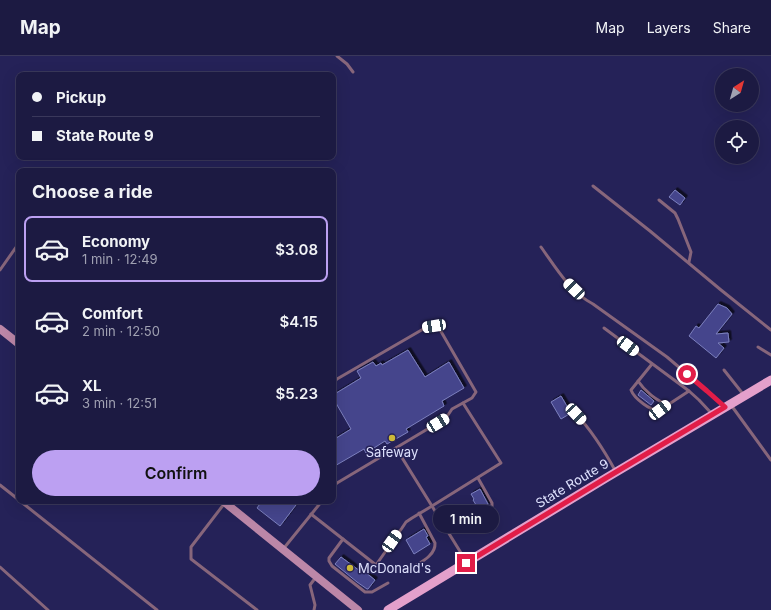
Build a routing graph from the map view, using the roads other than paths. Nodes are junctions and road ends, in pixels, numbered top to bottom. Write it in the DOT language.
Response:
graph roads {
  1 [pos="337,56"];
  2 [pos="353,72"];
  3 [pos="593,186"];
  4 [pos="659,200"];
  5 [pos="16,247"];
  6 [pos="541,247"];
  7 [pos="688,262"];
  8 [pos="0,270"];
  9 [pos="604,328"];
  10 [pos="0,329"];
  11 [pos="771,330"];
  12 [pos="16,342"];
  13 [pos="758,348"];
  14 [pos="771,355"];
  15 [pos="652,364"];
  16 [pos="724,370"];
  17 [pos="336,380"];
  18 [pos="771,380"];
  19 [pos="638,381"];
  20 [pos="689,391"];
  21 [pos="744,396"];
  22 [pos="463,403"];
  23 [pos="668,404"];
  24 [pos="727,406"];
  25 [pos="576,414"];
  26 [pos="712,415"];
  27 [pos="396,448"];
  28 [pos="771,460"];
  29 [pos="616,472"];
  30 [pos="478,478"];
  31 [pos="336,484"];
  32 [pos="0,485"];
  33 [pos="16,498"];
  34 [pos="23,504"];
  35 [pos="224,504"];
  36 [pos="227,504"];
  37 [pos="319,504"];
  38 [pos="432,506"];
  39 [pos="311,514"];
  40 [pos="419,514"];
  41 [pos="461,522"];
  42 [pos="343,539"];
  43 [pos="283,550"];
  44 [pos="466,563"];
  45 [pos="0,567"];
  46 [pos="410,569"];
  47 [pos="316,577"];
  48 [pos="388,583"];
  49 [pos="48,610"];
  50 [pos="157,610"];
  51 [pos="257,610"];
  52 [pos="314,610"];
  53 [pos="358,610"];
  54 [pos="388,610"];
  1 -- 2 [label="lane"];
  3 -- 7 [label="lane"];
  4 -- 7 [label="lane"];
  5 -- 8 [label="lane"];
  6 -- 24 [label="lane"];
  7 -- 11 [label="lane"];
  9 -- 15 [label="lane"];
  10 -- 12 [label="street"];
  13 -- 14 [label="lane"];
  15 -- 19 [label="lane"];
  15 -- 20 [label="lane"];
  16 -- 21 [label="lane"];
  17 -- 22 [label="lane"];
  18 -- 21 [label="main road, State Route 9"];
  19 -- 23 [label="lane"];
  19 -- 23 [label="lane"];
  20 -- 23 [label="lane"];
  20 -- 26 [label="lane"];
  21 -- 24 [label="main road, State Route 9"];
  22 -- 27 [label="lane"];
  22 -- 30 [label="lane"];
  24 -- 26 [label="main road, State Route 9"];
  24 -- 28 [label="lane"];
  25 -- 29 [label="lane"];
  26 -- 29 [label="main road, State Route 9"];
  27 -- 31 [label="lane"];
  27 -- 38 [label="lane"];
  29 -- 44 [label="main road, State Route 9"];
  30 -- 38 [label="lane"];
  30 -- 41 [label="lane"];
  32 -- 33 [label="lane"];
  34 -- 50 [label="lane"];
  35 -- 51 [label="lane"];
  36 -- 43 [label="street"];
  37 -- 39 [label="lane"];
  38 -- 40 [label="lane"];
  38 -- 44 [label="lane"];
  39 -- 42 [label="lane"];
  39 -- 43 [label="lane"];
  40 -- 42 [label="lane"];
  40 -- 46 [label="lane"];
  42 -- 48 [label="lane"];
  43 -- 47 [label="street"];
  44 -- 54 [label="main road, State Route 9"];
  45 -- 49 [label="lane"];
  47 -- 52 [label="lane"];
  47 -- 53 [label="street"];
}
